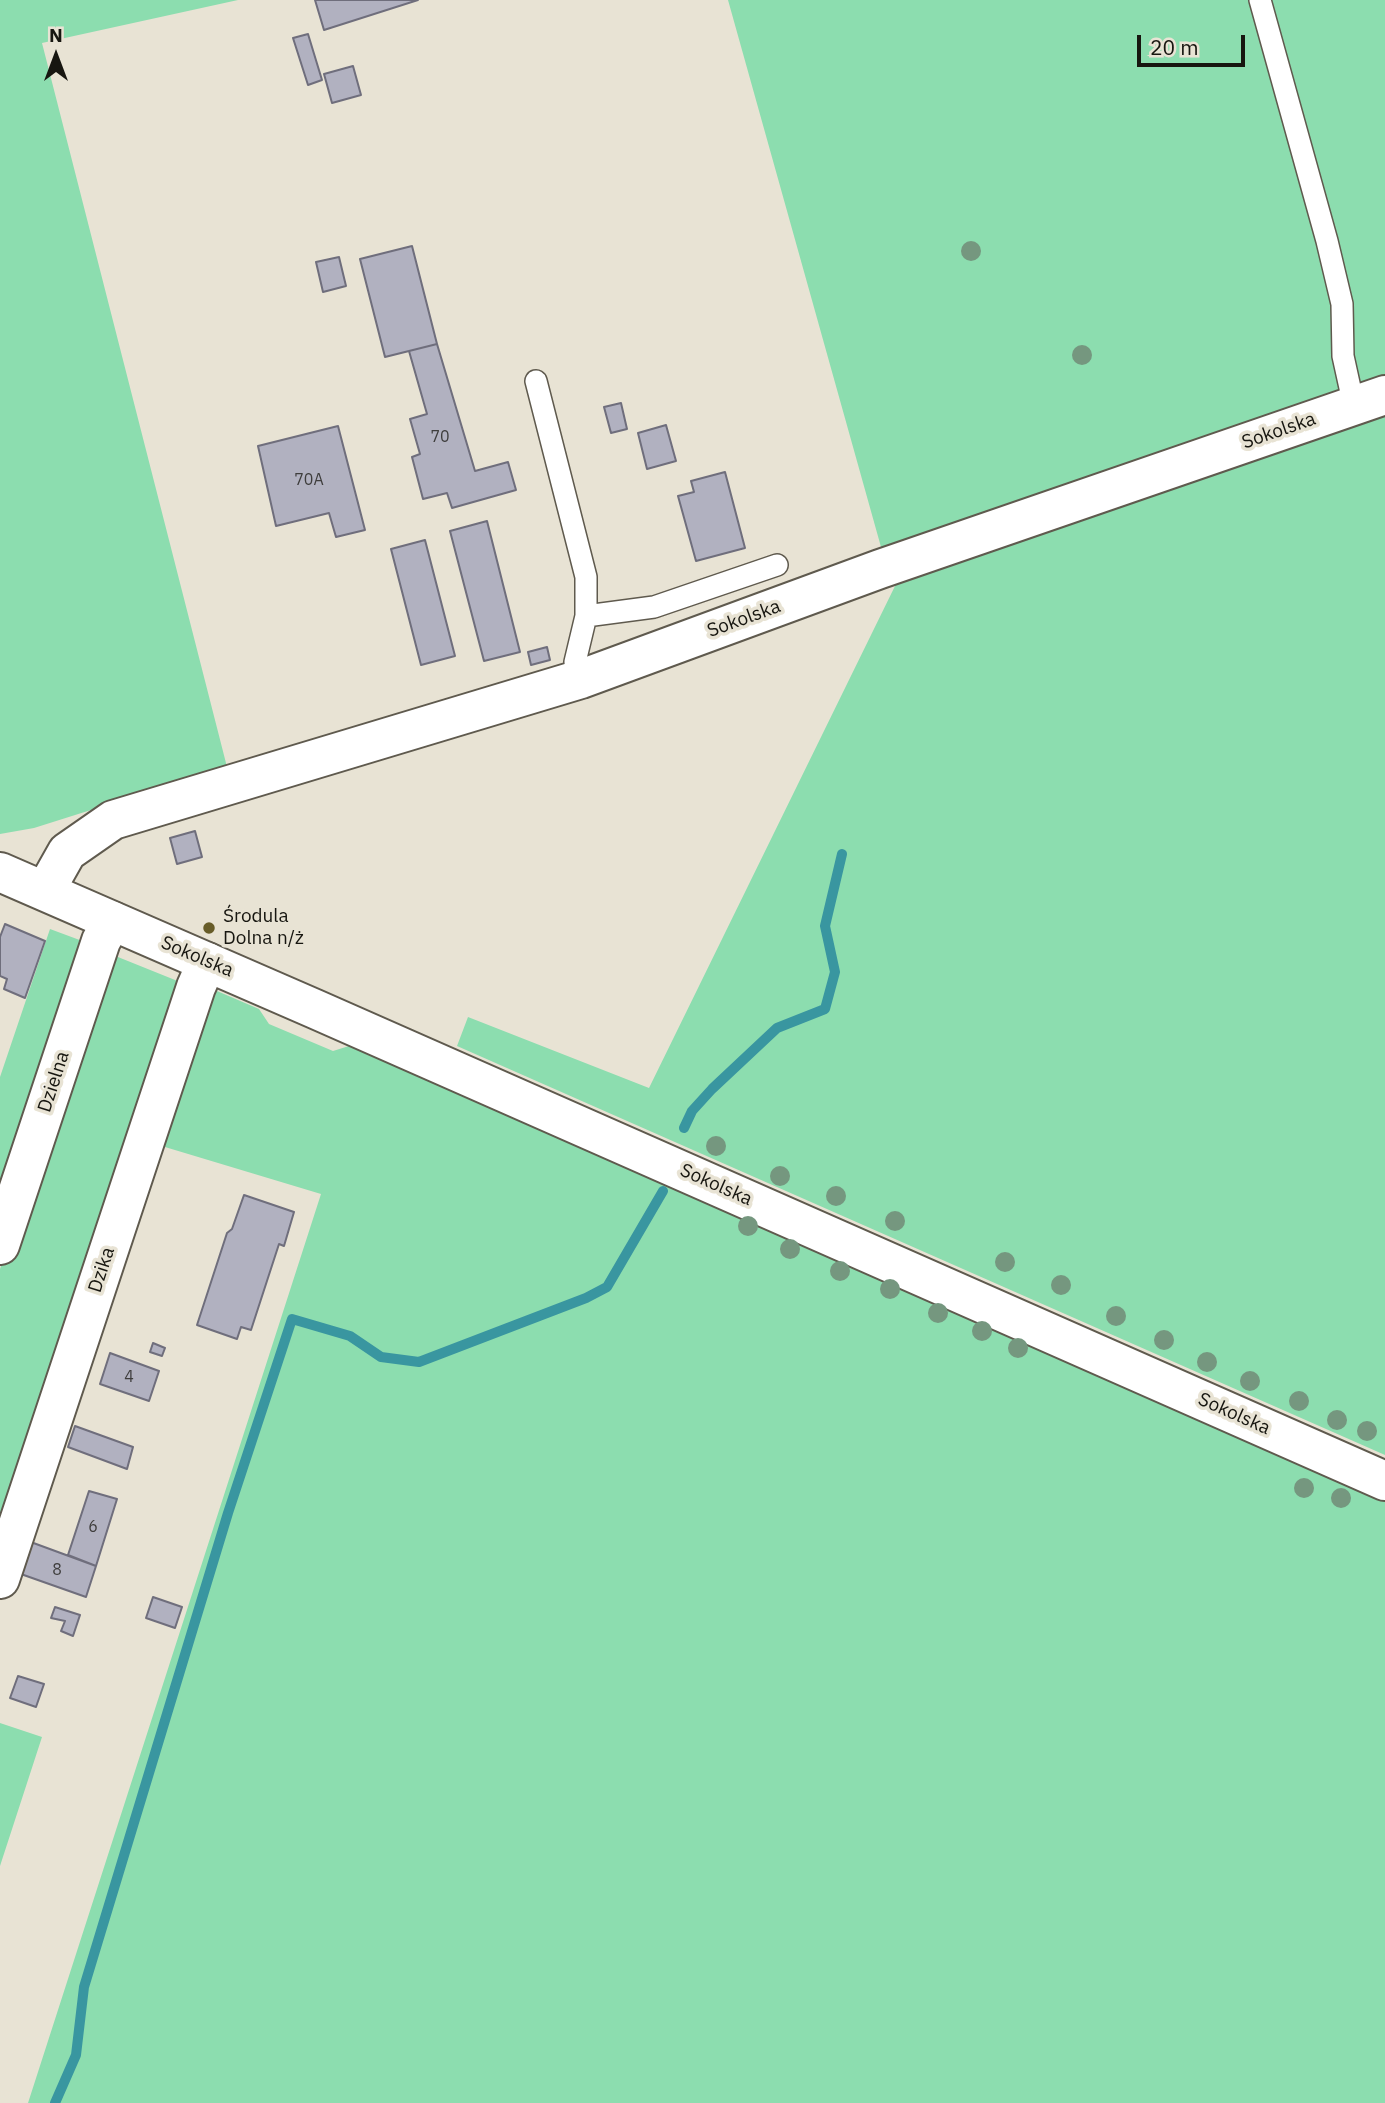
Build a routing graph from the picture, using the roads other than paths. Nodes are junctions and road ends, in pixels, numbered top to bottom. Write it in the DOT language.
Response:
graph roads {
  1 [pos="1260,0"];
  2 [pos="536,381"];
  3 [pos="1370,400"];
  4 [pos="777,565"];
  5 [pos="586,616"];
  6 [pos="581,679"];
  7 [pos="0,872"];
  8 [pos="45,891"];
  9 [pos="111,921"];
  10 [pos="207,962"];
  11 [pos="0,1245"];
  12 [pos="1385,1481"];
  13 [pos="0,1579"];
  1 -- 3 [label="lane"];
  2 -- 5 [label="lane"];
  3 -- 6 [label="street, Sokolska"];
  4 -- 5 [label="lane"];
  5 -- 6 [label="lane"];
  6 -- 8 [label="street, Sokolska"];
  7 -- 8 [label="street, Sokolska"];
  8 -- 9 [label="street, Sokolska"];
  9 -- 10 [label="street, Sokolska"];
  9 -- 11 [label="street, Dzielna"];
  10 -- 12 [label="street, Sokolska"];
  10 -- 13 [label="street, Dzika"];
}
